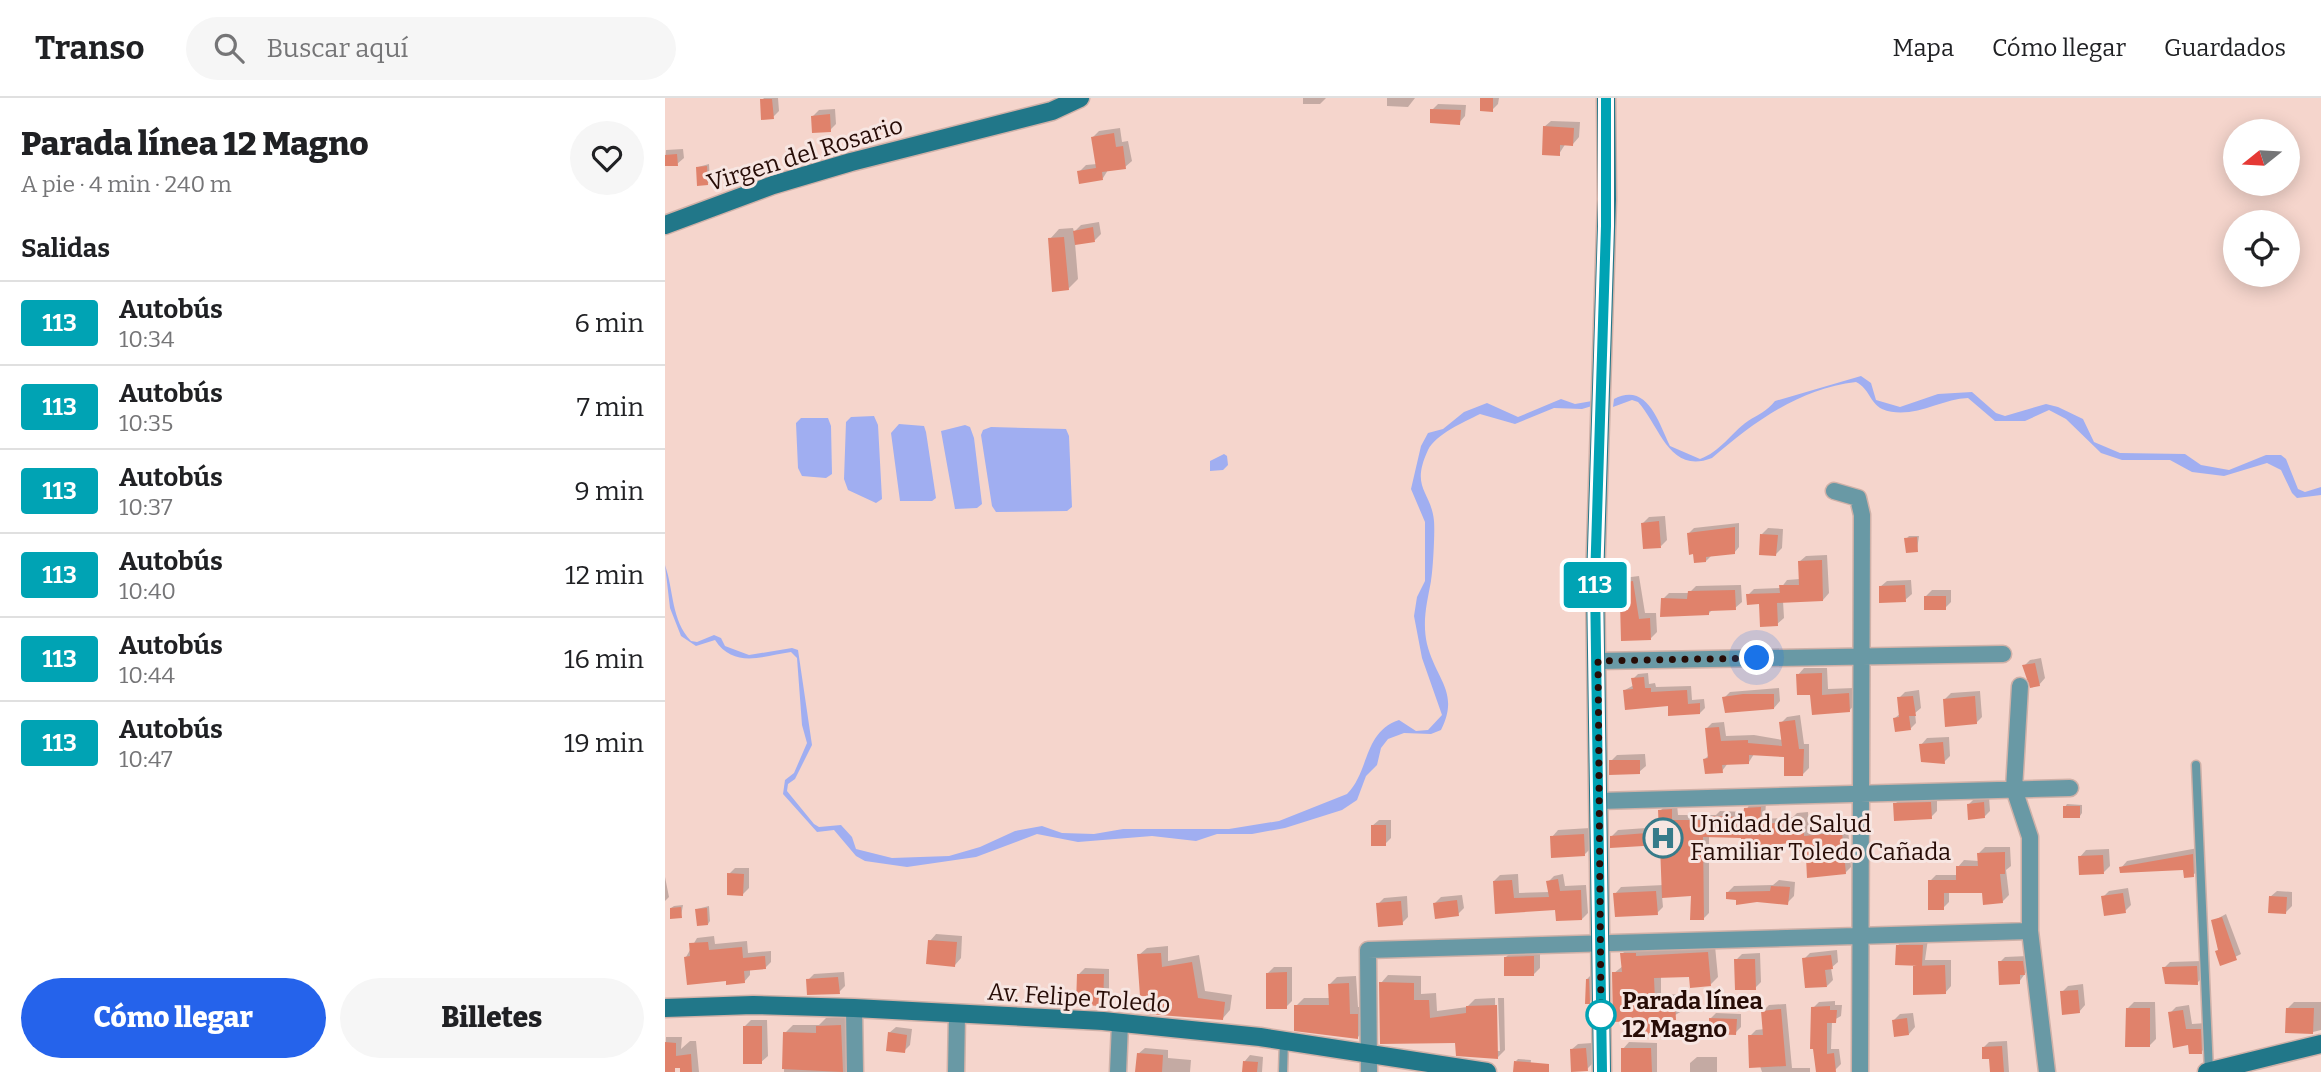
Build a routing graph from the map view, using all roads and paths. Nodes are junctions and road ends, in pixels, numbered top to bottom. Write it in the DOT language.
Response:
graph roads {
  1 [pos="1606,98"];
  2 [pos="1070,100"];
  3 [pos="665,225"];
  4 [pos="1834,491"];
  5 [pos="2003,654"];
  6 [pos="1863,656"];
  7 [pos="1598,661"];
  8 [pos="2019,686"];
  9 [pos="2196,765"];
  10 [pos="2070,788"];
  11 [pos="2014,789"];
  12 [pos="1862,792"];
  13 [pos="1599,802"];
  14 [pos="2030,931"];
  15 [pos="1861,938"];
  16 [pos="1599,946"];
  17 [pos="665,1008"];
  18 [pos="854,1008"];
  19 [pos="957,1014"];
  20 [pos="1120,1023"];
  21 [pos="1284,1040"];
  22 [pos="2321,1044"];
  23 [pos="1369,1051"];
  24 [pos="855,1072"];
  25 [pos="955,1072"];
  26 [pos="1118,1072"];
  27 [pos="1283,1072"];
  28 [pos="1369,1072"];
  29 [pos="1487,1072"];
  30 [pos="1602,1072"];
  31 [pos="1860,1072"];
  32 [pos="2047,1072"];
  33 [pos="2208,1072"];
  1 -- 7 [label="street"];
  2 -- 3 [label="street, Virgen del Rosario"];
  4 -- 6 [label="street"];
  5 -- 6 [label="street"];
  6 -- 7 [label="street"];
  6 -- 12 [label="street"];
  7 -- 13 [label="street"];
  8 -- 11 [label="street"];
  9 -- 33 [label="lane"];
  10 -- 11 [label="street"];
  11 -- 12 [label="street"];
  11 -- 14 [label="street"];
  12 -- 13 [label="street"];
  12 -- 15 [label="street"];
  13 -- 16 [label="street"];
  14 -- 15 [label="street"];
  14 -- 32 [label="street"];
  15 -- 16 [label="street"];
  15 -- 31 [label="street"];
  16 -- 23 [label="street"];
  16 -- 30 [label="street"];
  17 -- 18 [label="street, Av. Felipe Toledo"];
  18 -- 19 [label="street, Av. Felipe Toledo"];
  18 -- 24 [label="street"];
  19 -- 20 [label="street, Av. Felipe Toledo"];
  19 -- 25 [label="street"];
  20 -- 21 [label="street, Av. Felipe Toledo"];
  20 -- 26 [label="street"];
  21 -- 23 [label="street, Av. Felipe Toledo"];
  21 -- 27 [label="lane"];
  22 -- 33 [label="street"];
  23 -- 28 [label="street"];
  23 -- 29 [label="street, Av. Felipe Toledo"];
}
